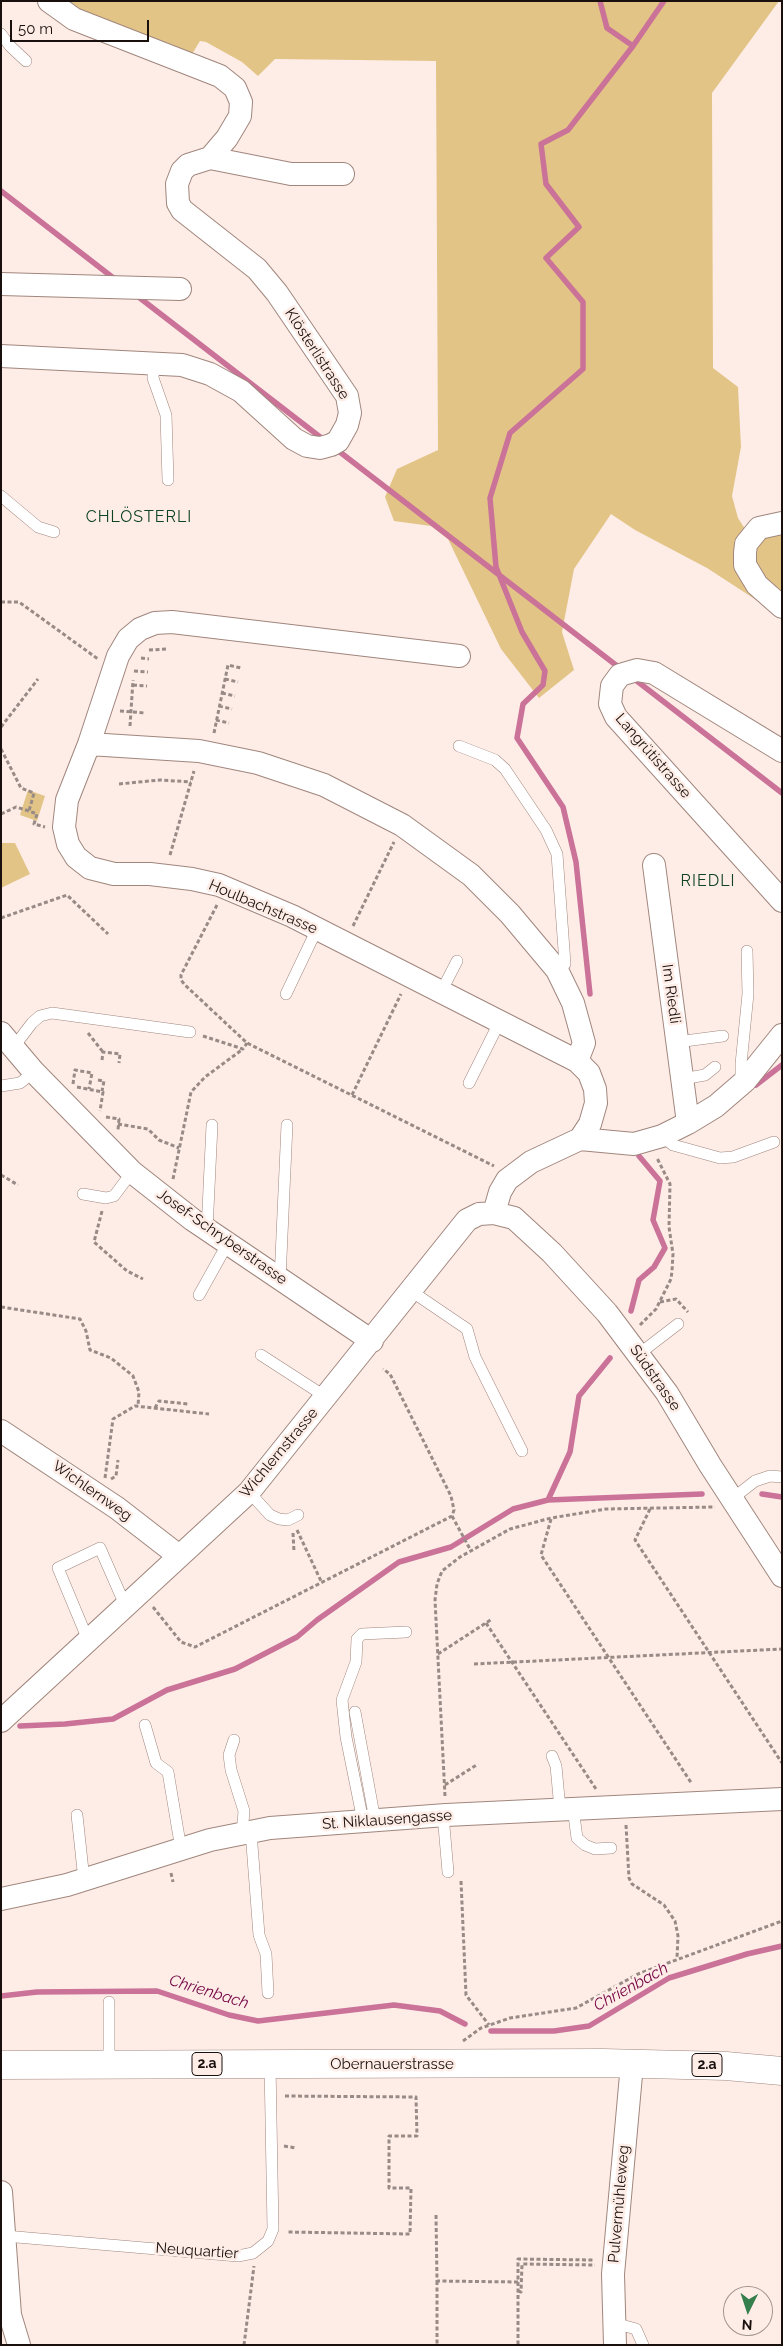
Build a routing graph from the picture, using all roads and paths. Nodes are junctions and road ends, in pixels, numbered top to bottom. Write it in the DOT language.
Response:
graph roads {
  1 [pos="49,1"];
  2 [pos="1,34"];
  3 [pos="26,61"];
  4 [pos="210,158"];
  5 [pos="343,174"];
  6 [pos="1,284"];
  7 [pos="180,290"];
  8 [pos="1,356"];
  9 [pos="154,362"];
  10 [pos="168,480"];
  11 [pos="1,496"];
  12 [pos="782,523"];
  13 [pos="54,532"];
  14 [pos="1,602"];
  15 [pos="782,607"];
  16 [pos="167,649"];
  17 [pos="459,656"];
  18 [pos="140,658"];
  19 [pos="149,659"];
  20 [pos="137,663"];
  21 [pos="127,668"];
  22 [pos="241,668"];
  23 [pos="148,672"];
  24 [pos="225,678"];
  25 [pos="38,679"];
  26 [pos="238,682"];
  27 [pos="133,685"];
  28 [pos="147,686"];
  29 [pos="222,693"];
  30 [pos="235,696"];
  31 [pos="219,706"];
  32 [pos="232,709"];
  33 [pos="216,720"];
  34 [pos="229,722"];
  35 [pos="1,727"];
  36 [pos="130,727"];
  37 [pos="213,735"];
  38 [pos="89,744"];
  39 [pos="460,746"];
  40 [pos="1,749"];
  41 [pos="782,751"];
  42 [pos="194,769"];
  43 [pos="191,782"];
  44 [pos="119,784"];
  45 [pos="29,811"];
  46 [pos="1,814"];
  47 [pos="53,829"];
  48 [pos="395,839"];
  49 [pos="170,855"];
  50 [pos="654,865"];
  51 [pos="220,898"];
  52 [pos="782,901"];
  53 [pos="1,918"];
  54 [pos="354,924"];
  55 [pos="317,928"];
  56 [pos="108,934"];
  57 [pos="747,952"];
  58 [pos="457,961"];
  59 [pos="557,970"];
  60 [pos="402,991"];
  61 [pos="441,992"];
  62 [pos="286,994"];
  63 [pos="84,1017"];
  64 [pos="500,1021"];
  65 [pos="190,1032"];
  66 [pos="724,1036"];
  67 [pos="782,1036"];
  68 [pos="7,1041"];
  69 [pos="677,1042"];
  70 [pos="247,1043"];
  71 [pos="243,1049"];
  72 [pos="103,1052"];
  73 [pos="102,1060"];
  74 [pos="577,1061"];
  75 [pos="119,1062"];
  76 [pos="715,1067"];
  77 [pos="34,1072"];
  78 [pos="682,1079"];
  79 [pos="98,1080"];
  80 [pos="745,1081"];
  81 [pos="469,1083"];
  82 [pos="1,1086"];
  83 [pos="89,1089"];
  84 [pos="102,1091"];
  85 [pos="352,1095"];
  86 [pos="688,1123"];
  87 [pos="118,1124"];
  88 [pos="212,1125"];
  89 [pos="287,1125"];
  90 [pos="118,1128"];
  91 [pos="655,1138"];
  92 [pos="580,1139"];
  93 [pos="774,1142"];
  94 [pos="179,1148"];
  95 [pos="132,1172"];
  96 [pos="500,1172"];
  97 [pos="1,1175"];
  98 [pos="18,1185"];
  99 [pos="83,1194"];
  100 [pos="164,1197"];
  101 [pos="104,1198"];
  102 [pos="494,1213"];
  103 [pos="207,1230"];
  104 [pos="228,1243"];
  105 [pos="142,1279"];
  106 [pos="280,1279"];
  107 [pos="411,1291"];
  108 [pos="199,1295"];
  109 [pos="1,1307"];
  110 [pos="678,1324"];
  111 [pos="634,1330"];
  112 [pos="372,1340"];
  113 [pos="639,1354"];
  114 [pos="261,1355"];
  115 [pos="383,1369"];
  116 [pos="326,1397"];
  117 [pos="188,1404"];
  118 [pos="138,1406"];
  119 [pos="155,1408"];
  120 [pos="209,1414"];
  121 [pos="1,1431"];
  122 [pos="522,1450"];
  123 [pos="118,1460"];
  124 [pos="782,1477"];
  125 [pos="105,1479"];
  126 [pos="104,1486"];
  127 [pos="249,1492"];
  128 [pos="726,1502"];
  129 [pos="650,1509"];
  130 [pos="298,1514"];
  131 [pos="452,1516"];
  132 [pos="551,1518"];
  133 [pos="471,1550"];
  134 [pos="294,1552"];
  135 [pos="179,1556"];
  136 [pos="782,1576"];
  137 [pos="321,1581"];
  138 [pos="151,1604"];
  139 [pos="125,1605"];
  140 [pos="492,1619"];
  141 [pos="486,1623"];
  142 [pos="406,1632"];
  143 [pos="88,1640"];
  144 [pos="782,1649"];
  145 [pos="438,1654"];
  146 [pos="708,1654"];
  147 [pos="607,1658"];
  148 [pos="511,1663"];
  149 [pos="474,1664"];
  150 [pos="355,1712"];
  151 [pos="1,1721"];
  152 [pos="145,1724"];
  153 [pos="234,1740"];
  154 [pos="552,1756"];
  155 [pos="782,1763"];
  156 [pos="478,1764"];
  157 [pos="445,1784"];
  158 [pos="693,1785"];
  159 [pos="600,1794"];
  160 [pos="782,1799"];
  161 [pos="446,1808"];
  162 [pos="566,1809"];
  163 [pos="77,1815"];
  164 [pos="625,1816"];
  165 [pos="369,1821"];
  166 [pos="246,1833"];
  167 [pos="611,1848"];
  168 [pos="182,1850"];
  169 [pos="448,1872"];
  170 [pos="460,1875"];
  171 [pos="84,1880"];
  172 [pos="1,1898"];
  173 [pos="782,1921"];
  174 [pos="677,1958"];
  175 [pos="268,1992"];
  176 [pos="109,2002"];
  177 [pos="489,2025"];
  178 [pos="462,2044"];
  179 [pos="270,2064"];
  180 [pos="632,2064"];
  181 [pos="109,2065"];
  182 [pos="1,2066"];
  183 [pos="782,2071"];
  184 [pos="271,2096"];
  185 [pos="1,2192"];
  186 [pos="436,2215"];
  187 [pos="272,2232"];
  188 [pos="5,2236"];
  189 [pos="253,2253"];
  190 [pos="437,2281"];
  191 [pos="518,2282"];
  192 [pos="518,2292"];
  193 [pos="6,2315"];
  194 [pos="614,2334"];
  195 [pos="19,2345"];
  196 [pos="244,2345"];
  197 [pos="437,2345"];
  198 [pos="518,2345"];
  199 [pos="643,2345"];
  1 -- 4 [label="street"];
  2 -- 3 [label="lane"];
  4 -- 5 [label="street"];
  4 -- 9 [label="street, Klösterlistrasse"];
  6 -- 7 [label="street"];
  8 -- 9 [label="street, Klösterlistrasse"];
  9 -- 10 [label="lane"];
  11 -- 13 [label="lane"];
  12 -- 15 [label="street"];
  14 -- 21 [label="path"];
  16 -- 18 [label="path"];
  17 -- 21 [label="street, Houlbachstrasse"];
  18 -- 19 [label="path"];
  18 -- 20 [label="path"];
  21 -- 23 [label="path"];
  21 -- 27 [label="path"];
  21 -- 38 [label="street, Houlbachstrasse"];
  22 -- 24 [label="path"];
  24 -- 26 [label="path"];
  24 -- 29 [label="path"];
  25 -- 35 [label="path"];
  27 -- 28 [label="path"];
  27 -- 36 [label="path"];
  29 -- 30 [label="path"];
  29 -- 31 [label="path"];
  31 -- 32 [label="path"];
  31 -- 33 [label="path"];
  33 -- 34 [label="path"];
  33 -- 37 [label="path"];
  38 -- 55 [label="street, Houlbachstrasse"];
  38 -- 59 [label="street"];
  39 -- 59 [label="lane"];
  40 -- 45 [label="path"];
  41 -- 52 [label="street, Langrütistrasse"];
  42 -- 43 [label="path"];
  43 -- 44 [label="path"];
  43 -- 49 [label="path"];
  45 -- 46 [label="path"];
  45 -- 47 [label="path"];
  48 -- 54 [label="path"];
  50 -- 69 [label="street, Im Riedli"];
  51 -- 70 [label="path"];
  53 -- 56 [label="path"];
  55 -- 61 [label="street, Houlbachstrasse"];
  55 -- 62 [label="lane"];
  57 -- 80 [label="lane"];
  58 -- 61 [label="lane"];
  59 -- 74 [label="street"];
  60 -- 85 [label="path"];
  61 -- 64 [label="street, Houlbachstrasse"];
  63 -- 65 [label="lane"];
  63 -- 68 [label="lane"];
  63 -- 72 [label="path"];
  64 -- 74 [label="street, Houlbachstrasse"];
  64 -- 81 [label="lane"];
  65 -- 71 [label="path"];
  66 -- 69 [label="lane"];
  67 -- 80 [label="street"];
  68 -- 77 [label="street, Josef-Schryberstrasse"];
  69 -- 78 [label="street, Im Riedli"];
  70 -- 71 [label="path"];
  70 -- 85 [label="path"];
  71 -- 94 [label="path"];
  72 -- 73 [label="path"];
  72 -- 75 [label="path"];
  74 -- 92 [label="street, Houlbachstrasse"];
  76 -- 78 [label="lane"];
  77 -- 82 [label="lane"];
  77 -- 95 [label="street, Josef-Schryberstrasse"];
  78 -- 86 [label="street, Im Riedli"];
  79 -- 84 [label="path"];
  80 -- 86 [label="street"];
  83 -- 83 [label="path"];
  83 -- 84 [label="path"];
  84 -- 87 [label="path"];
  85 -- 96 [label="path"];
  86 -- 91 [label="street"];
  87 -- 90 [label="path"];
  87 -- 94 [label="path"];
  88 -- 103 [label="lane"];
  89 -- 106 [label="lane"];
  91 -- 92 [label="street"];
  91 -- 93 [label="lane"];
  91 -- 111 [label="path"];
  92 -- 102 [label="street"];
  94 -- 100 [label="path"];
  95 -- 100 [label="street, Josef-Schryberstrasse"];
  95 -- 101 [label="lane"];
  97 -- 98 [label="path"];
  99 -- 101 [label="lane"];
  100 -- 103 [label="street, Josef-Schryberstrasse"];
  101 -- 105 [label="path"];
  102 -- 107 [label="street, Wichlernstrasse"];
  102 -- 113 [label="street, Südstrasse"];
  103 -- 104 [label="street, Josef-Schryberstrasse"];
  104 -- 106 [label="street, Josef-Schryberstrasse"];
  104 -- 108 [label="lane"];
  106 -- 112 [label="street, Josef-Schryberstrasse"];
  107 -- 112 [label="street, Wichlernstrasse"];
  107 -- 122 [label="lane"];
  109 -- 118 [label="path"];
  110 -- 113 [label="lane"];
  112 -- 116 [label="street, Wichlernstrasse"];
  113 -- 128 [label="street, Südstrasse"];
  114 -- 116 [label="lane"];
  115 -- 131 [label="path"];
  116 -- 127 [label="street, Wichlernstrasse"];
  117 -- 119 [label="path"];
  118 -- 119 [label="path"];
  118 -- 125 [label="path"];
  119 -- 120 [label="path"];
  121 -- 135 [label="street, Wichlernweg"];
  123 -- 125 [label="path"];
  124 -- 128 [label="lane"];
  125 -- 126 [label="path"];
  127 -- 130 [label="lane"];
  127 -- 135 [label="street, Wichlernstrasse"];
  128 -- 129 [label="path"];
  128 -- 136 [label="street, Südstrasse"];
  129 -- 132 [label="path"];
  129 -- 146 [label="path"];
  131 -- 133 [label="path"];
  131 -- 137 [label="path"];
  132 -- 133 [label="path"];
  132 -- 147 [label="path"];
  133 -- 145 [label="path"];
  134 -- 137 [label="path"];
  135 -- 139 [label="street, Wichlernstrasse"];
  137 -- 138 [label="path"];
  139 -- 143 [label="street, Wichlernstrasse"];
  139 -- 143 [label="lane"];
  140 -- 141 [label="path"];
  141 -- 145 [label="path"];
  141 -- 148 [label="path"];
  142 -- 165 [label="lane"];
  143 -- 151 [label="street, Wichlernstrasse"];
  144 -- 146 [label="path"];
  145 -- 157 [label="path"];
  146 -- 147 [label="path"];
  146 -- 155 [label="path"];
  147 -- 148 [label="path"];
  147 -- 158 [label="path"];
  148 -- 149 [label="path"];
  148 -- 159 [label="path"];
  150 -- 165 [label="lane"];
  152 -- 168 [label="lane"];
  153 -- 166 [label="lane"];
  154 -- 162 [label="lane"];
  156 -- 157 [label="path"];
  157 -- 161 [label="path"];
  160 -- 162 [label="street, St. Niklausengasse"];
  161 -- 162 [label="street, St. Niklausengasse"];
  161 -- 165 [label="street, St. Niklausengasse"];
  161 -- 169 [label="lane"];
  162 -- 167 [label="lane"];
  163 -- 171 [label="lane"];
  164 -- 174 [label="path"];
  165 -- 166 [label="street, St. Niklausengasse"];
  166 -- 168 [label="street, St. Niklausengasse"];
  166 -- 175 [label="lane"];
  168 -- 171 [label="street, St. Niklausengasse"];
  170 -- 177 [label="path"];
  171 -- 172 [label="street, St. Niklausengasse"];
  173 -- 174 [label="path"];
  174 -- 177 [label="path"];
  176 -- 181 [label="lane"];
  177 -- 178 [label="path"];
  179 -- 180 [label="main road, Obernauerstrasse / 2.a"];
  179 -- 181 [label="main road, Obernauerstrasse / 2.a"];
  179 -- 184 [label="lane"];
  180 -- 183 [label="main road, Obernauerstrasse / 2.a"];
  180 -- 194 [label="street, Pulvermühleweg"];
  181 -- 182 [label="main road, Obernauerstrasse / 2.a"];
  184 -- 187 [label="lane"];
  184 -- 187 [label="path"];
  185 -- 188 [label="street"];
  186 -- 190 [label="path"];
  187 -- 189 [label="lane, Neuquartier"];
  188 -- 189 [label="lane, Neuquartier"];
  188 -- 193 [label="street"];
  189 -- 196 [label="path"];
  190 -- 191 [label="path"];
  190 -- 197 [label="path"];
  191 -- 192 [label="path"];
  191 -- 192 [label="path"];
  192 -- 198 [label="path"];
  193 -- 195 [label="street"];
  194 -- 199 [label="lane"];
}
